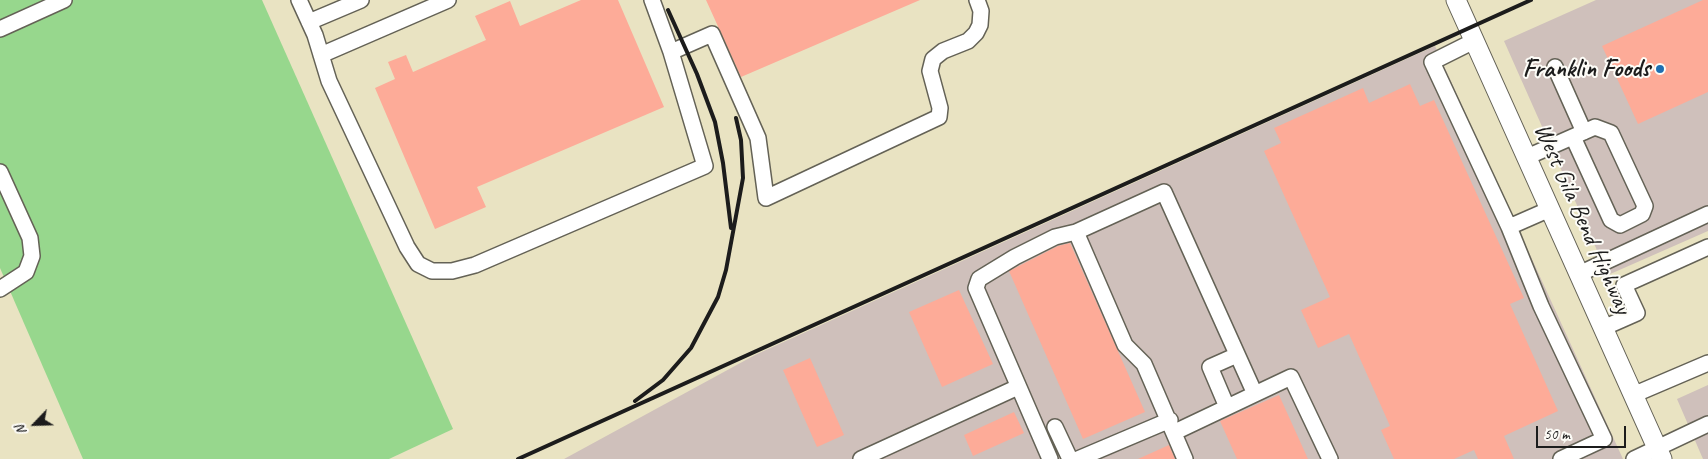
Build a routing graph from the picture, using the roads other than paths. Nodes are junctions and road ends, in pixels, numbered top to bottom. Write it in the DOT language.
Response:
graph roads {
  1 [pos="64,0"];
  2 [pos="299,0"];
  3 [pos="361,0"];
  4 [pos="448,0"];
  5 [pos="652,0"];
  6 [pos="977,0"];
  7 [pos="1456,0"];
  8 [pos="309,22"];
  9 [pos="0,29"];
  10 [pos="1474,42"];
  11 [pos="671,52"];
  12 [pos="321,55"];
  13 [pos="1555,67"];
  14 [pos="1579,135"];
  15 [pos="1527,157"];
  16 [pos="0,172"];
  17 [pos="1550,209"];
  18 [pos="1708,214"];
  19 [pos="1509,227"];
  20 [pos="1076,232"];
  21 [pos="1708,246"];
  22 [pos="1579,274"];
  23 [pos="0,289"];
  24 [pos="1603,328"];
  25 [pos="1237,355"];
  26 [pos="1708,363"];
  27 [pos="1018,387"];
  28 [pos="1255,394"];
  29 [pos="1633,395"];
  30 [pos="1227,407"];
  31 [pos="1708,424"];
  32 [pos="1172,426"];
  33 [pos="1055,427"];
  34 [pos="1660,454"];
  35 [pos="1045,458"];
  36 [pos="861,459"];
  37 [pos="1070,459"];
  38 [pos="1078,459"];
  39 [pos="1185,459"];
  40 [pos="1330,459"];
  41 [pos="1561,459"];
  42 [pos="1634,459"];
  1 -- 9 [label="street"];
  2 -- 8 [label="street"];
  3 -- 8 [label="street"];
  4 -- 12 [label="street"];
  5 -- 11 [label="street"];
  6 -- 11 [label="street"];
  7 -- 10 [label="main road, West Gila Bend Highway"];
  8 -- 12 [label="street"];
  10 -- 15 [label="main road, West Gila Bend Highway"];
  10 -- 19 [label="street"];
  11 -- 12 [label="street"];
  13 -- 14 [label="street"];
  14 -- 14 [label="street"];
  14 -- 15 [label="street"];
  15 -- 17 [label="main road, West Gila Bend Highway"];
  16 -- 23 [label="street"];
  17 -- 19 [label="street"];
  17 -- 22 [label="main road, West Gila Bend Highway"];
  18 -- 22 [label="street"];
  19 -- 41 [label="street"];
  20 -- 25 [label="street"];
  20 -- 27 [label="street"];
  20 -- 32 [label="street"];
  21 -- 24 [label="street"];
  22 -- 24 [label="main road, West Gila Bend Highway"];
  24 -- 29 [label="main road, West Gila Bend Highway"];
  25 -- 28 [label="street"];
  25 -- 30 [label="street"];
  26 -- 29 [label="street"];
  27 -- 35 [label="street"];
  27 -- 36 [label="street"];
  28 -- 30 [label="street"];
  28 -- 40 [label="street"];
  29 -- 34 [label="main road, West Gila Bend Highway"];
  30 -- 32 [label="street"];
  31 -- 34 [label="street"];
  32 -- 38 [label="street"];
  32 -- 39 [label="street"];
  33 -- 37 [label="street"];
  34 -- 42 [label="street"];
}
